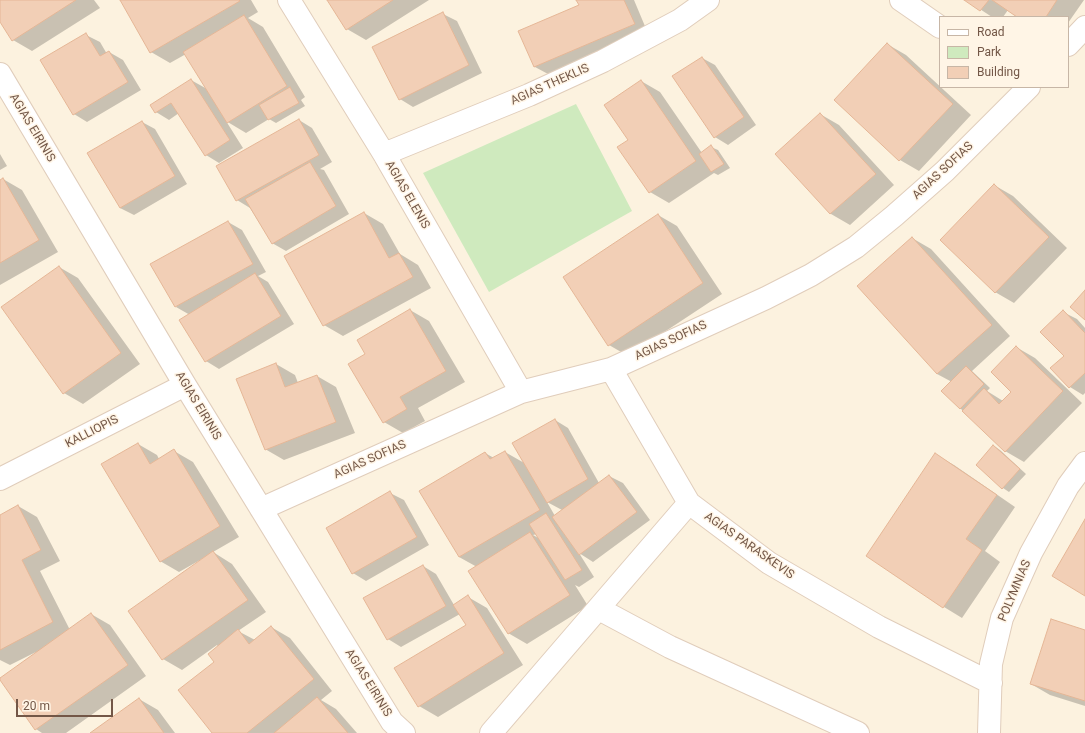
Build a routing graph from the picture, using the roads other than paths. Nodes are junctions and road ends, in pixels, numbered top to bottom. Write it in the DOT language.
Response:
graph roads {
  1 [pos="289,0"];
  2 [pos="708,0"];
  3 [pos="901,0"];
  4 [pos="939,25"];
  5 [pos="1085,27"];
  6 [pos="1069,44"];
  7 [pos="0,74"];
  8 [pos="1028,88"];
  9 [pos="384,154"];
  10 [pos="611,368"];
  11 [pos="185,385"];
  12 [pos="521,392"];
  13 [pos="1085,463"];
  14 [pos="0,479"];
  15 [pos="689,504"];
  16 [pos="261,509"];
  17 [pos="599,609"];
  18 [pos="991,683"];
  19 [pos="404,733"];
  20 [pos="490,733"];
  21 [pos="858,733"];
  22 [pos="989,733"];
  1 -- 9 [label="street, AGIAS ELENIS"];
  2 -- 9 [label="street, AGIAS THEKLIS"];
  3 -- 4 [label="street"];
  5 -- 6 [label="street"];
  7 -- 11 [label="street, AGIAS EIRINIS"];
  8 -- 10 [label="street, AGIAS SOFIAS"];
  9 -- 12 [label="street, AGIAS ELENIS"];
  10 -- 12 [label="street, AGIAS SOFIAS"];
  10 -- 15 [label="street, AGIAS PARASKEVIS"];
  11 -- 14 [label="street, KALLIOPIS"];
  11 -- 16 [label="street, AGIAS EIRINIS"];
  12 -- 16 [label="street, AGIAS SOFIAS"];
  13 -- 18 [label="street, POLYMNIAS"];
  15 -- 17 [label="street"];
  15 -- 18 [label="street, AGIAS PARASKEVIS"];
  16 -- 19 [label="street, AGIAS EIRINIS"];
  17 -- 20 [label="street"];
  17 -- 21 [label="street"];
  18 -- 22 [label="street, POLYMNIAS"];
}
